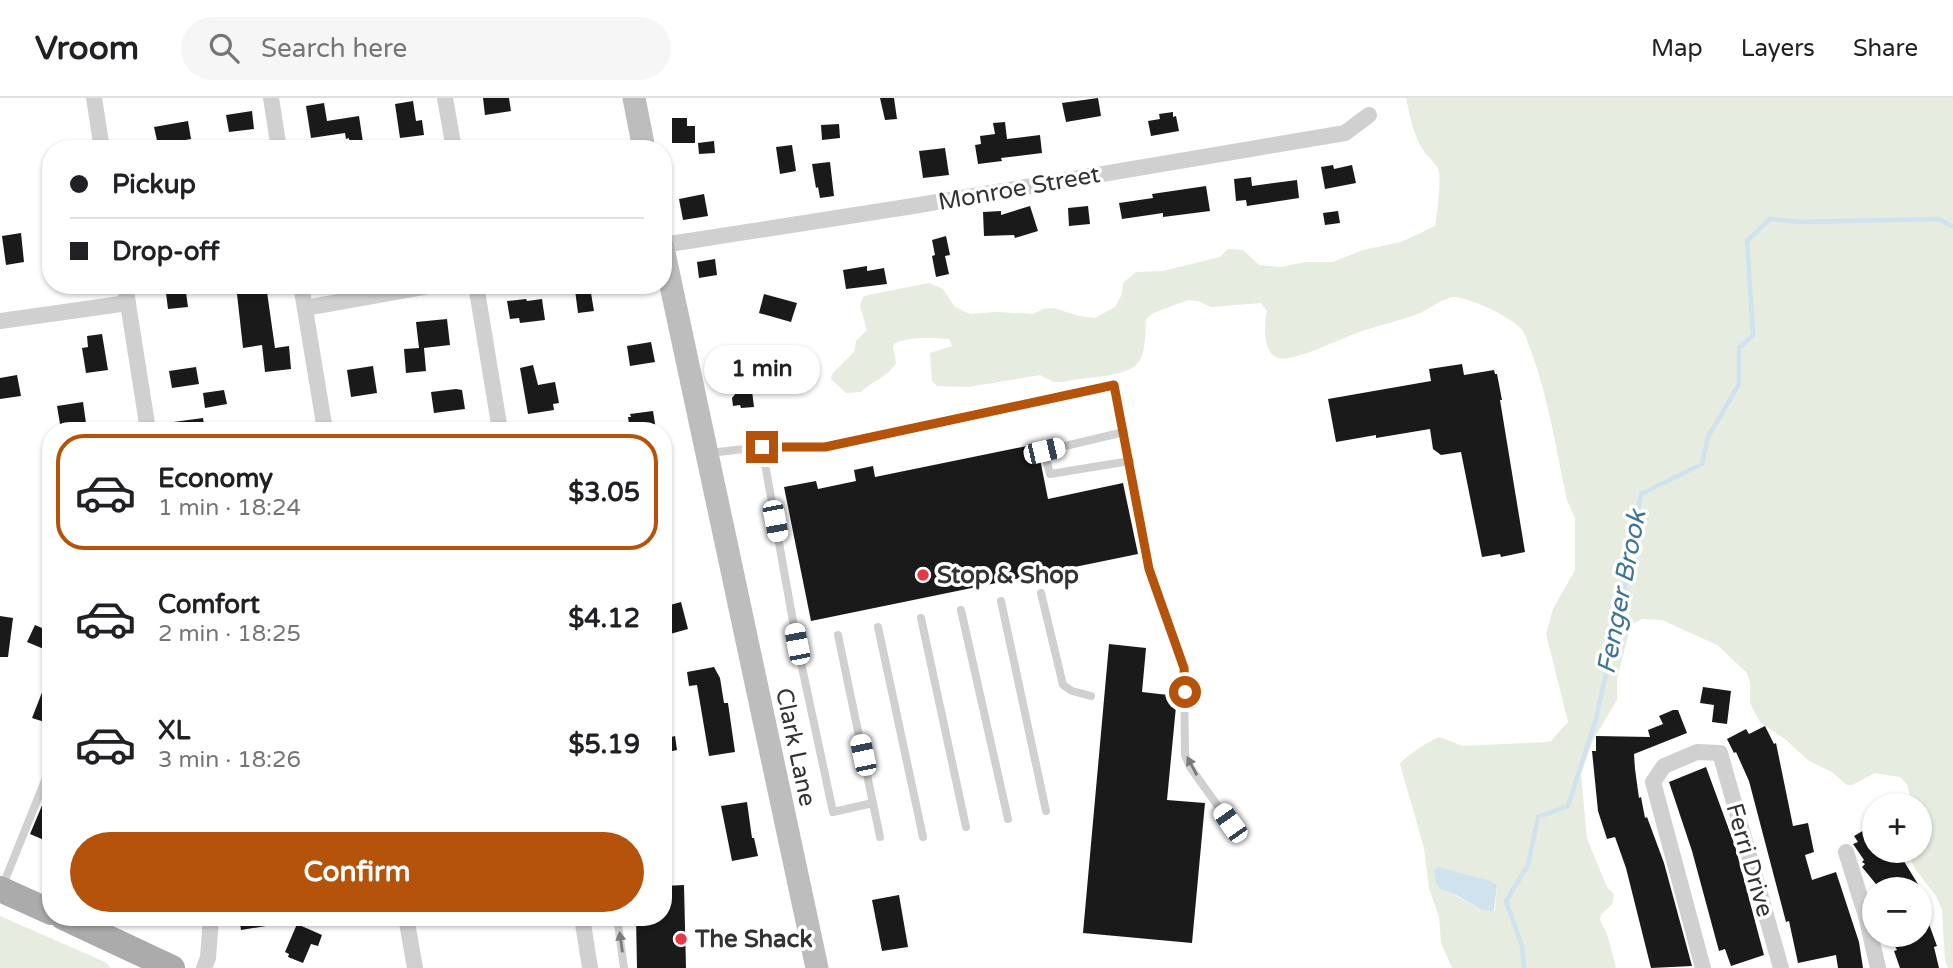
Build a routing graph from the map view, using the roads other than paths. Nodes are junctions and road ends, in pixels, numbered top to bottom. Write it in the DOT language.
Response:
graph roads {
  1 [pos="94,98"];
  2 [pos="271,98"];
  3 [pos="445,98"];
  4 [pos="634,98"];
  5 [pos="1369,115"];
  6 [pos="101,140"];
  7 [pos="278,140"];
  8 [pos="452,140"];
  9 [pos="642,140"];
  10 [pos="672,246"];
  11 [pos="672,289"];
  12 [pos="126,294"];
  13 [pos="303,294"];
  14 [pos="384,294"];
  15 [pos="477,294"];
  16 [pos="128,303"];
  17 [pos="305,308"];
  18 [pos="0,321"];
  19 [pos="147,422"];
  20 [pos="325,422"];
  21 [pos="499,422"];
  22 [pos="1124,432"];
  23 [pos="762,447"];
  24 [pos="707,453"];
  25 [pos="1130,461"];
  26 [pos="1041,593"];
  27 [pos="1001,601"];
  28 [pos="961,610"];
  29 [pos="921,618"];
  30 [pos="878,627"];
  31 [pos="838,635"];
  32 [pos="1091,696"];
  33 [pos="42,788"];
  34 [pos="42,798"];
  35 [pos="873,803"];
  36 [pos="1046,811"];
  37 [pos="1008,819"];
  38 [pos="1230,823"];
  39 [pos="966,827"];
  40 [pos="923,837"];
  41 [pos="880,838"];
  42 [pos="20,842"];
  43 [pos="1846,852"];
  44 [pos="1,890"];
  45 [pos="42,908"];
  46 [pos="77,926"];
  47 [pos="82,926"];
  48 [pos="210,926"];
  49 [pos="408,926"];
  50 [pos="583,926"];
  51 [pos="618,926"];
  52 [pos="135,968"];
  53 [pos="172,968"];
  54 [pos="204,968"];
  55 [pos="415,968"];
  56 [pos="590,968"];
  57 [pos="624,968"];
  58 [pos="817,968"];
  59 [pos="1703,968"];
  60 [pos="1781,968"];
  61 [pos="1878,968"];
  1 -- 6 [label="street"];
  2 -- 7 [label="street"];
  3 -- 8 [label="street"];
  4 -- 9 [label="main road"];
  5 -- 10 [label="street, Monroe Street"];
  11 -- 24 [label="main road, Clark Lane"];
  12 -- 16 [label="street"];
  13 -- 17 [label="street"];
  14 -- 17 [label="street"];
  15 -- 21 [label="street"];
  16 -- 18 [label="street"];
  16 -- 19 [label="street"];
  17 -- 20 [label="street"];
  22 -- 23 [label="lane"];
  22 -- 25 [label="lane"];
  22 -- 25 [label="lane"];
  23 -- 24 [label="lane"];
  23 -- 35 [label="lane"];
  24 -- 58 [label="main road, Clark Lane"];
  38 -- 25 [label="lane, one-way"];
  26 -- 32 [label="lane"];
  27 -- 36 [label="lane"];
  28 -- 37 [label="lane"];
  29 -- 39 [label="lane"];
  30 -- 40 [label="lane"];
  31 -- 35 [label="lane"];
  33 -- 42 [label="lane"];
  34 -- 42 [label="lane"];
  35 -- 41 [label="lane"];
  42 -- 44 [label="lane"];
  43 -- 61 [label="street"];
  44 -- 45 [label="main road"];
  46 -- 52 [label="main road"];
  47 -- 53 [label="main road"];
  48 -- 54 [label="street"];
  49 -- 55 [label="street"];
  50 -- 56 [label="street"];
  57 -- 51 [label="lane, one-way"];
  59 -- 60 [label="street, Ferri Drive"];
}
